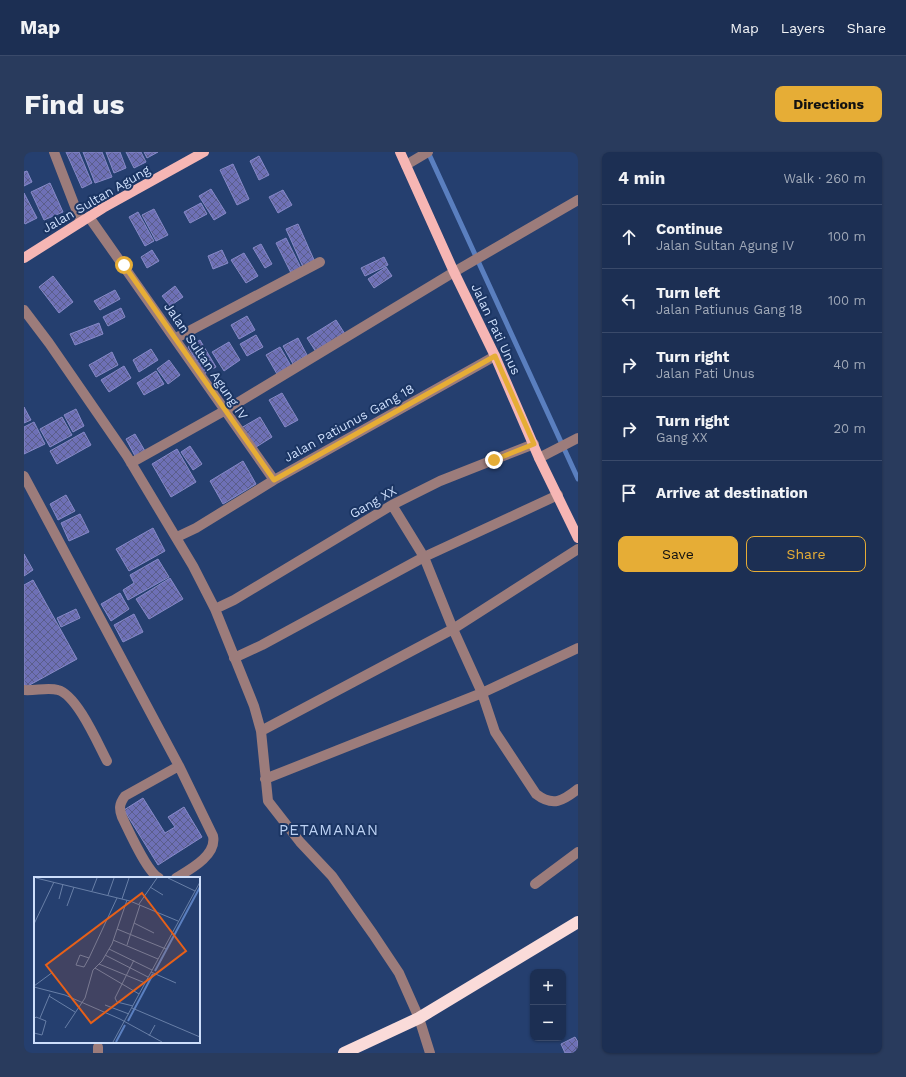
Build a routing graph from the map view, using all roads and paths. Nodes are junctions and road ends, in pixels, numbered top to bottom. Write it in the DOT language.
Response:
graph roads {
  1 [pos="54,152"];
  2 [pos="204,152"];
  3 [pos="400,152"];
  4 [pos="428,152"];
  5 [pos="406,165"];
  6 [pos="578,200"];
  7 [pos="85,219"];
  8 [pos="24,258"];
  9 [pos="320,262"];
  10 [pos="454,272"];
  11 [pos="24,310"];
  12 [pos="176,338"];
  13 [pos="495,356"];
  14 [pos="224,411"];
  15 [pos="575,440"];
  16 [pos="534,444"];
  17 [pos="539,458"];
  18 [pos="136,461"];
  19 [pos="24,476"];
  20 [pos="274,480"];
  21 [pos="558,495"];
  22 [pos="392,505"];
  23 [pos="180,535"];
  24 [pos="578,538"];
  25 [pos="578,549"];
  26 [pos="424,557"];
  27 [pos="218,607"];
  28 [pos="453,629"];
  29 [pos="578,648"];
  30 [pos="234,658"];
  31 [pos="24,690"];
  32 [pos="482,693"];
  33 [pos="261,731"];
  34 [pos="107,761"];
  35 [pos="179,766"];
  36 [pos="265,779"];
  37 [pos="578,789"];
  38 [pos="578,852"];
  39 [pos="156,877"];
  40 [pos="177,877"];
  41 [pos="535,884"];
  42 [pos="578,922"];
  43 [pos="419,1018"];
  44 [pos="344,1053"];
  45 [pos="430,1053"];
  1 -- 7 [label="street, Jalan Sultan Agung IV"];
  2 -- 7 [label="main road, Jalan Sultan Agung"];
  3 -- 5 [label="main road, Jalan Pati Unus"];
  4 -- 5 [label="street"];
  5 -- 10 [label="main road, Jalan Pati Unus"];
  6 -- 10 [label="street"];
  7 -- 8 [label="main road, Jalan Sultan Agung"];
  7 -- 12 [label="street, Jalan Sultan Agung IV"];
  9 -- 12 [label="street"];
  10 -- 13 [label="main road, Jalan Pati Unus"];
  10 -- 14 [label="street"];
  11 -- 18 [label="street"];
  12 -- 14 [label="street, Jalan Sultan Agung IV"];
  13 -- 16 [label="main road, Jalan Pati Unus"];
  13 -- 20 [label="street, Jalan Patiunus Gang 18"];
  14 -- 18 [label="street"];
  14 -- 20 [label="street, Jalan Sultan Agung IV"];
  15 -- 17 [label="street"];
  16 -- 17 [label="main road, Jalan Pati Unus"];
  16 -- 22 [label="street, Gang XX"];
  17 -- 21 [label="main road, Jalan Pati Unus"];
  18 -- 23 [label="street"];
  19 -- 35 [label="street"];
  20 -- 23 [label="street, Jalan Patiunus Gang 18"];
  21 -- 24 [label="main road, Jalan Pati Unus"];
  21 -- 26 [label="street"];
  22 -- 26 [label="street"];
  22 -- 27 [label="street, Gang XX"];
  23 -- 27 [label="street"];
  25 -- 28 [label="street"];
  26 -- 28 [label="street"];
  26 -- 30 [label="street"];
  27 -- 30 [label="street"];
  28 -- 32 [label="street"];
  28 -- 33 [label="street"];
  29 -- 32 [label="street"];
  30 -- 33 [label="street"];
  31 -- 34 [label="street"];
  32 -- 36 [label="street"];
  32 -- 37 [label="street"];
  33 -- 36 [label="street"];
  35 -- 39 [label="street"];
  35 -- 40 [label="street"];
  36 -- 43 [label="street"];
  38 -- 41 [label="street"];
  42 -- 43 [label="highway"];
  43 -- 44 [label="highway"];
  43 -- 45 [label="street"];
}
